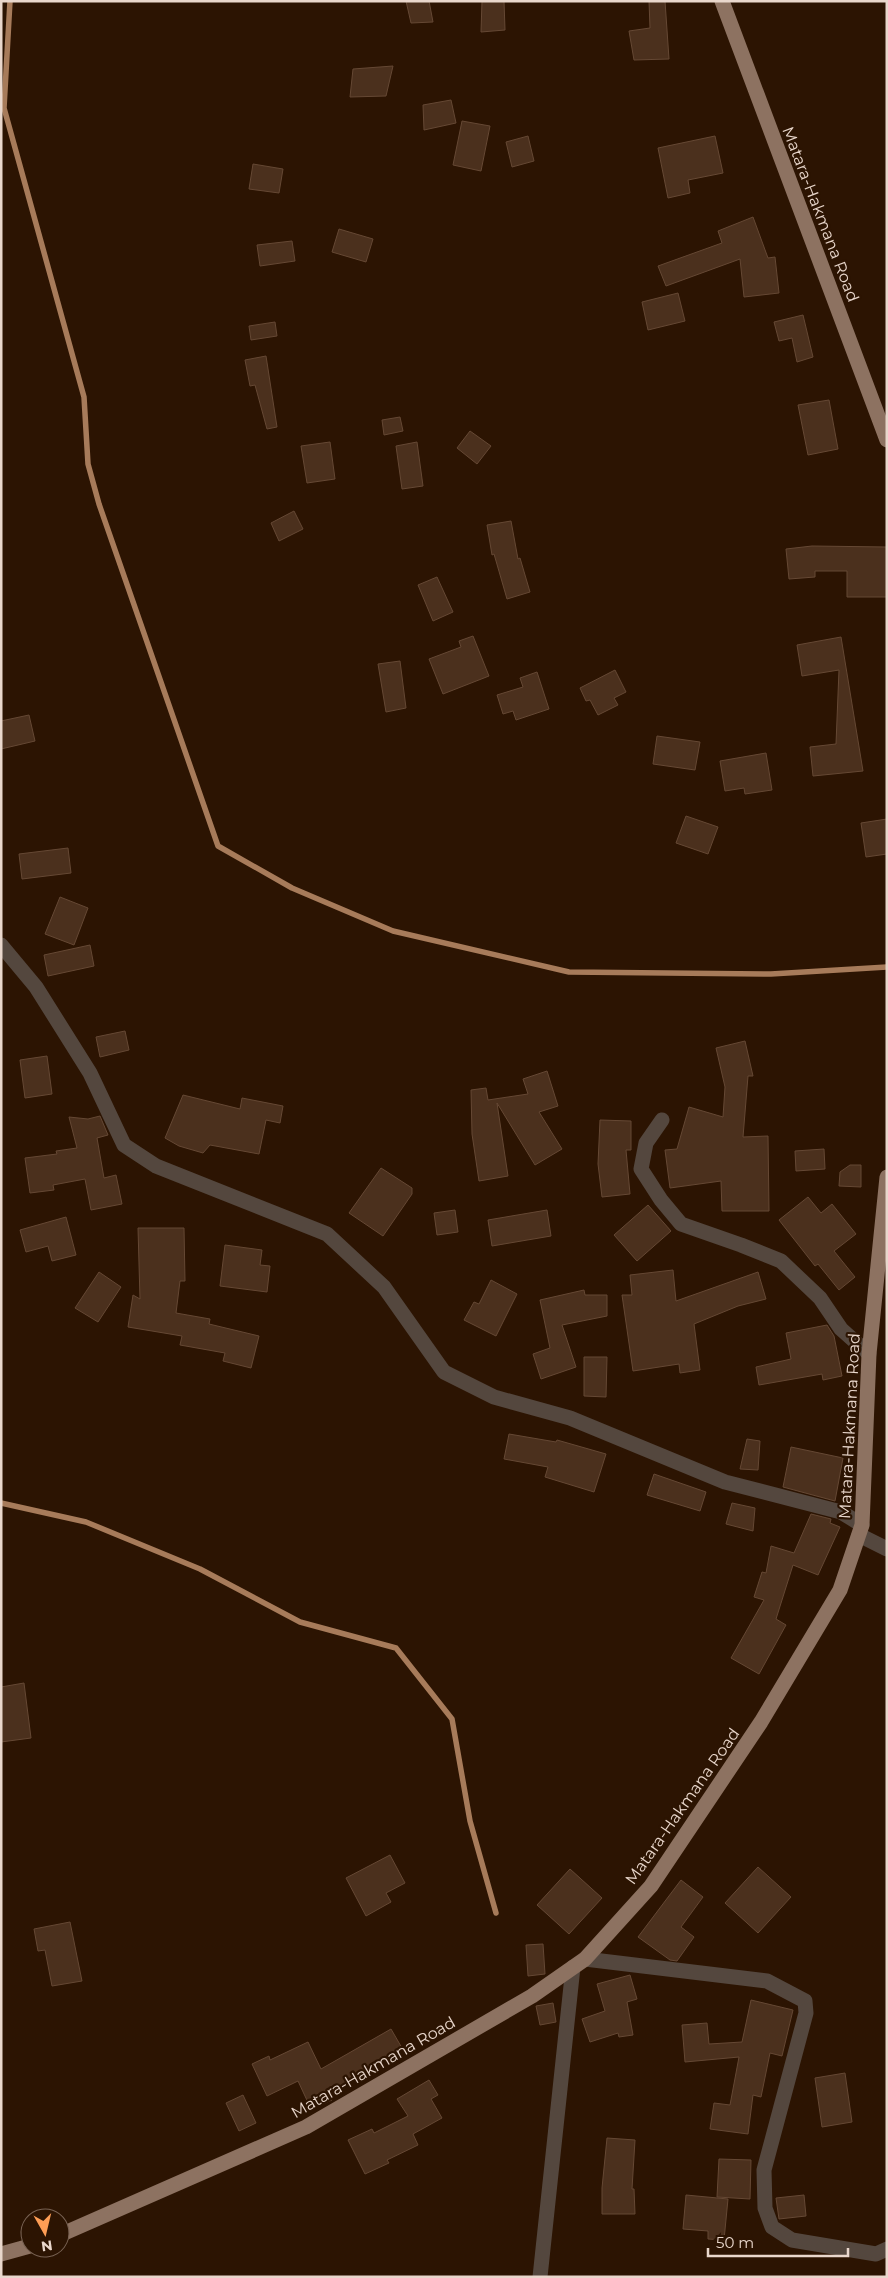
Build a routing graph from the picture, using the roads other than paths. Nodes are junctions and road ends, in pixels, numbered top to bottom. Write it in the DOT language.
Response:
graph roads {
  1 [pos="722,1"];
  2 [pos="887,440"];
  3 [pos="1,945"];
  4 [pos="662,1120"];
  5 [pos="887,1177"];
  6 [pos="869,1354"];
  7 [pos="861,1530"];
  8 [pos="887,1549"];
  9 [pos="579,1963"];
  10 [pos="70,2231"];
  11 [pos="20,2249"];
  12 [pos="887,2249"];
  13 [pos="1,2254"];
  14 [pos="540,2277"];
  1 -- 2 [label="main road, Matara-Hakmana Road"];
  3 -- 7 [label="street"];
  4 -- 6 [label="street"];
  5 -- 6 [label="main road, Matara-Hakmana Road"];
  6 -- 7 [label="main road, Matara-Hakmana Road"];
  7 -- 8 [label="street"];
  7 -- 9 [label="main road, Matara-Hakmana Road"];
  9 -- 10 [label="main road, Matara-Hakmana Road"];
  9 -- 12 [label="street"];
  9 -- 14 [label="street"];
  11 -- 13 [label="main road"];
}
